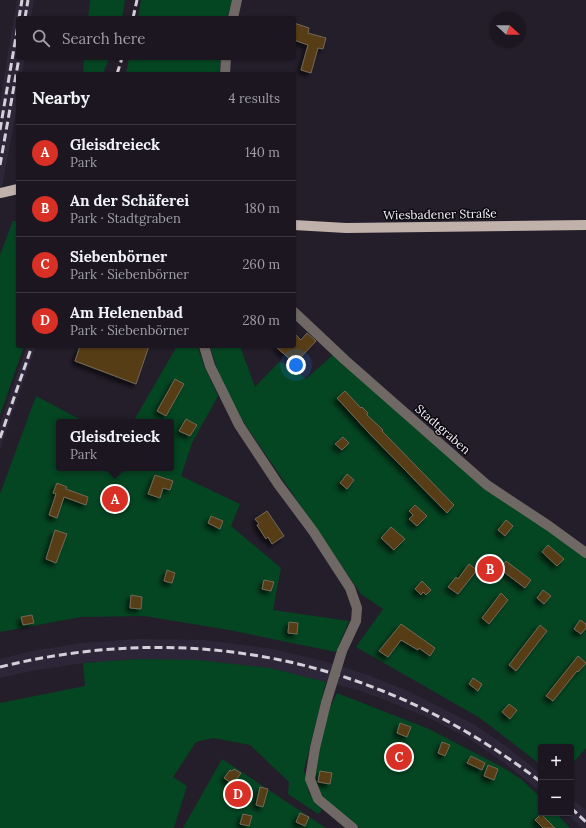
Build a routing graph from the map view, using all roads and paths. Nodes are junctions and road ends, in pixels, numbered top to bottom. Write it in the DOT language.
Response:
graph roads {
  1 [pos="237,0"];
  2 [pos="233,16"];
  3 [pos="226,60"];
  4 [pos="225,72"];
  5 [pos="15,190"];
  6 [pos="0,193"];
  7 [pos="296,225"];
  8 [pos="586,225"];
  9 [pos="296,314"];
  10 [pos="205,348"];
  11 [pos="586,553"];
  12 [pos="353,828"];
  1 -- 2 [label="street"];
  3 -- 4 [label="street"];
  5 -- 6 [label="main road"];
  7 -- 8 [label="main road, Wiesbadener Straße"];
  9 -- 11 [label="street, Stadtgraben"];
  10 -- 12 [label="street, bridge"];
}
